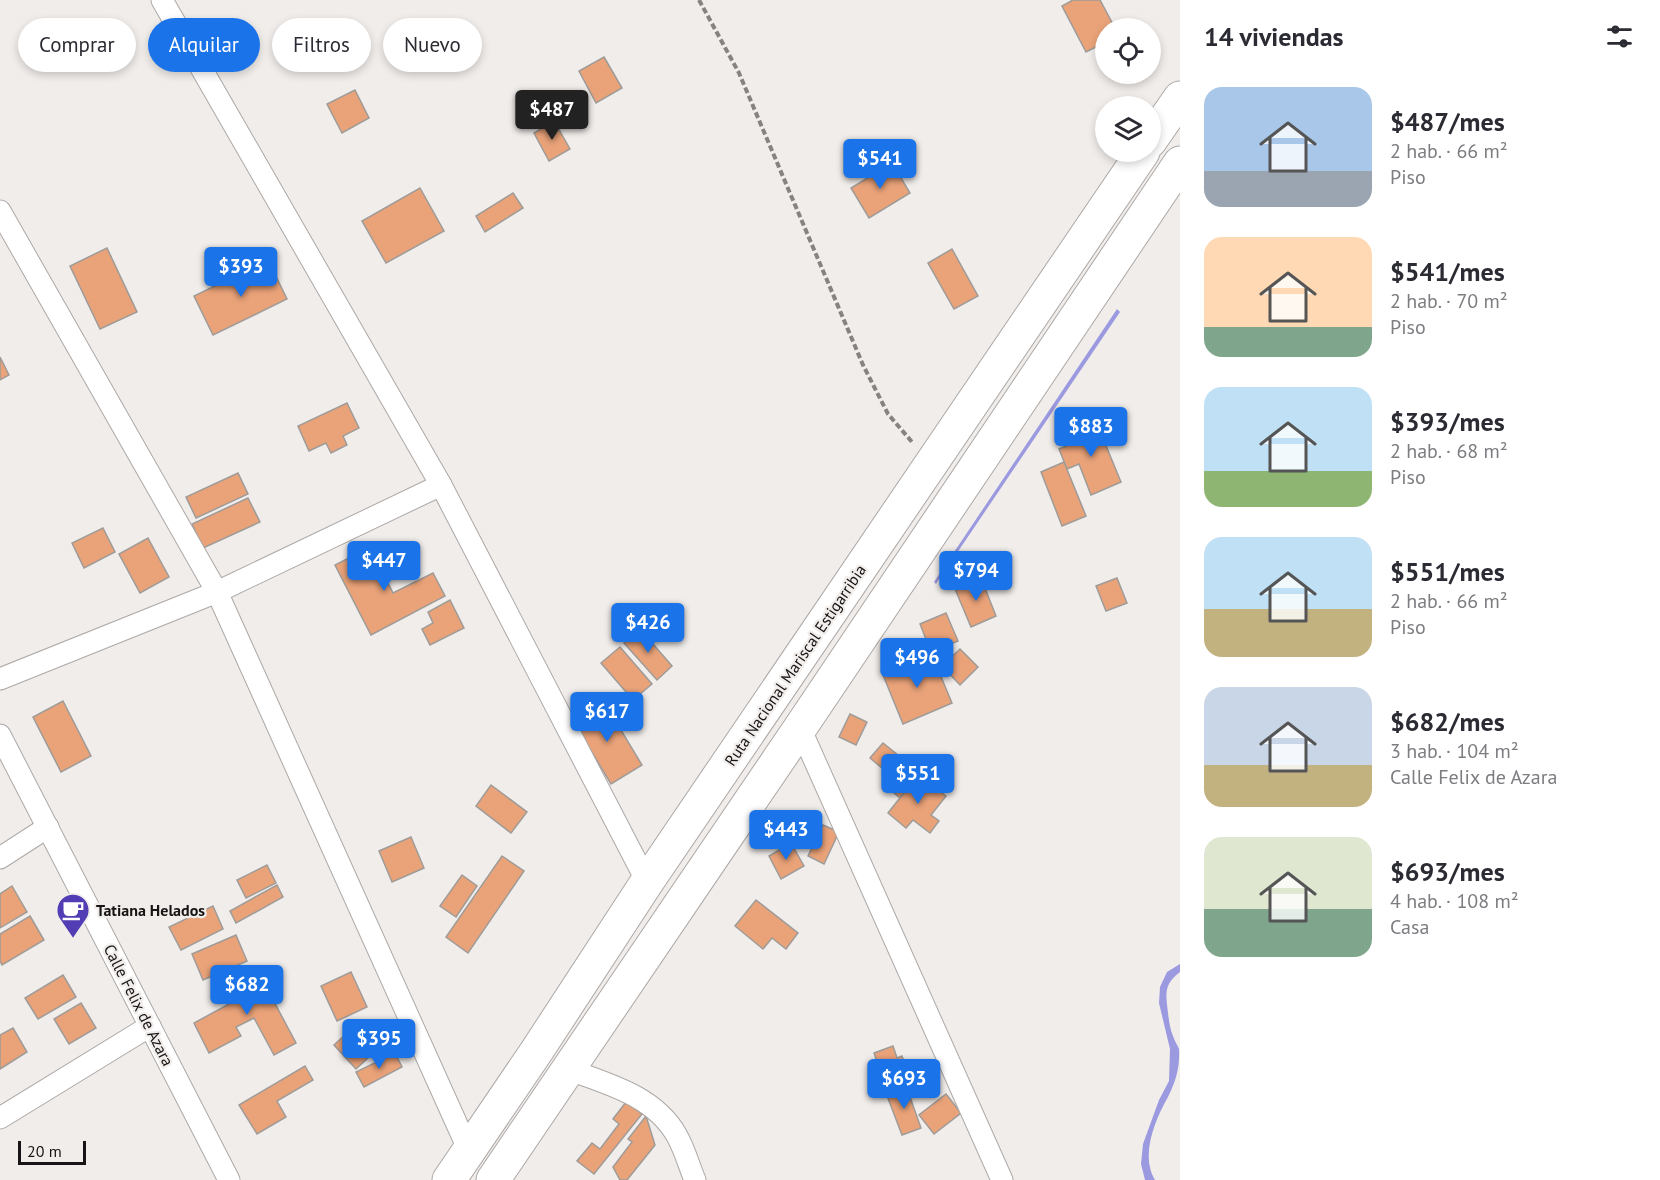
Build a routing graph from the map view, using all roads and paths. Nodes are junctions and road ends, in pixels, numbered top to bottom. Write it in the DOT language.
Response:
graph roads {
  1 [pos="162,0"];
  2 [pos="699,0"];
  3 [pos="1180,98"];
  4 [pos="1161,125"];
  5 [pos="1136,162"];
  6 [pos="1180,163"];
  7 [pos="0,211"];
  8 [pos="934,459"];
  9 [pos="441,485"];
  10 [pos="217,592"];
  11 [pos="0,679"];
  12 [pos="800,728"];
  13 [pos="0,735"];
  14 [pos="48,828"];
  15 [pos="0,858"];
  16 [pos="647,882"];
  17 [pos="150,1026"];
  18 [pos="567,1069"];
  19 [pos="0,1118"];
  20 [pos="469,1151"];
  21 [pos="229,1180"];
  22 [pos="450,1180"];
  23 [pos="493,1180"];
  24 [pos="695,1180"];
  25 [pos="1002,1180"];
  1 -- 9 [label="street"];
  2 -- 8 [label="path"];
  3 -- 4 [label="highway"];
  5 -- 8 [label="highway, Ruta Nacional Mariscal Estigarribia"];
  6 -- 12 [label="highway"];
  7 -- 10 [label="street"];
  8 -- 16 [label="highway, Ruta Nacional Mariscal Estigarribia"];
  9 -- 10 [label="street"];
  9 -- 16 [label="street"];
  10 -- 11 [label="street"];
  10 -- 20 [label="street"];
  12 -- 18 [label="highway"];
  12 -- 25 [label="street"];
  13 -- 14 [label="street, Calle Felix de Azara"];
  14 -- 15 [label="street"];
  14 -- 17 [label="street, Calle Felix de Azara"];
  16 -- 20 [label="highway, Ruta Nacional Mariscal Estigarribia"];
  17 -- 19 [label="street"];
  17 -- 21 [label="street, Calle Felix de Azara"];
  18 -- 23 [label="highway"];
  18 -- 24 [label="street"];
  20 -- 22 [label="highway, Ruta Nacional Mariscal Estigarribia"];
}
